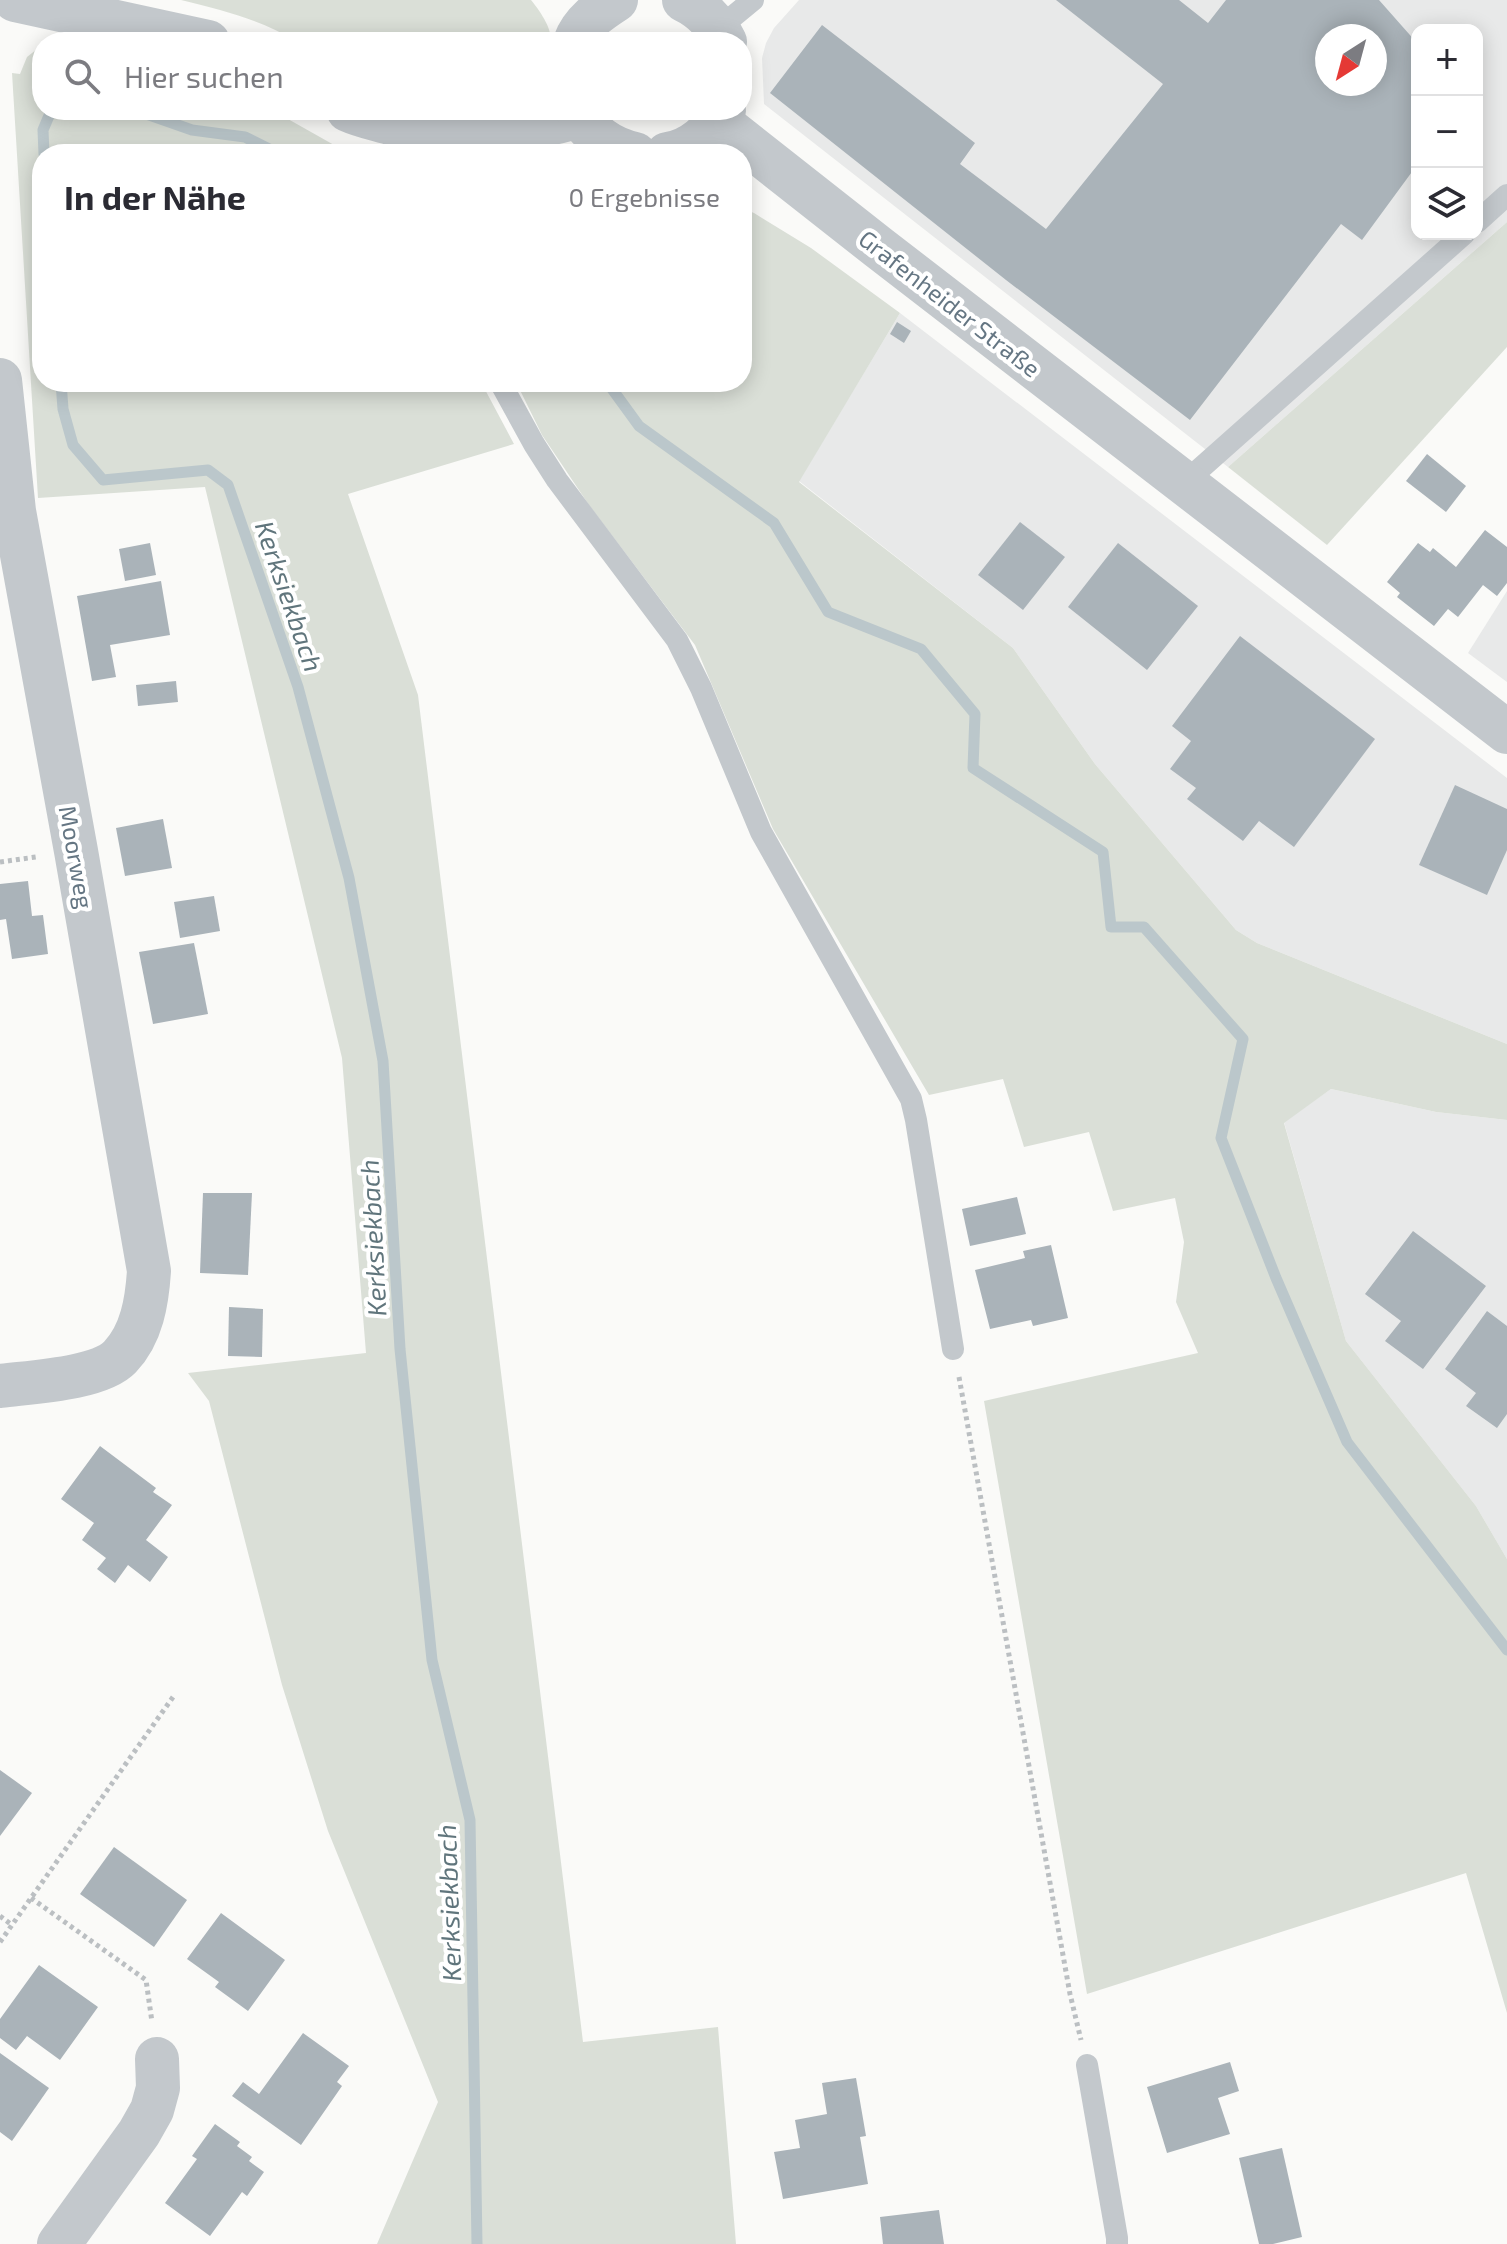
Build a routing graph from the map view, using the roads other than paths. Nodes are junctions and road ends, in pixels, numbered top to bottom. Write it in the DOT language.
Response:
graph roads {
  1 [pos="15,0"];
  2 [pos="684,0"];
  3 [pos="753,0"];
  4 [pos="162,32"];
  5 [pos="720,32"];
  6 [pos="725,32"];
  7 [pos="382,120"];
  8 [pos="556,120"];
  9 [pos="584,120"];
  10 [pos="717,120"];
  11 [pos="726,120"];
  12 [pos="452,144"];
  13 [pos="609,144"];
  14 [pos="693,144"];
  15 [pos="1507,195"];
  16 [pos="1483,217"];
  17 [pos="1457,240"];
  18 [pos="0,380"];
  19 [pos="505,392"];
  20 [pos="1184,483"];
  21 [pos="1507,732"];
  22 [pos="953,1349"];
  23 [pos="0,1386"];
  24 [pos="157,2059"];
  25 [pos="1087,2065"];
  26 [pos="59,2244"];
  27 [pos="1117,2244"];
  1 -- 4 [label="street"];
  2 -- 5 [label="street"];
  3 -- 6 [label="lane"];
  7 -- 12 [label="street"];
  8 -- 12 [label="street"];
  9 -- 13 [label="street"];
  10 -- 14 [label="street"];
  11 -- 20 [label="street, Grafenheider Straße"];
  15 -- 16 [label="lane"];
  17 -- 20 [label="lane"];
  18 -- 23 [label="street, Moorweg"];
  19 -- 22 [label="lane"];
  20 -- 21 [label="street, Grafenheider Straße"];
  24 -- 26 [label="street"];
  25 -- 27 [label="lane"];
}
